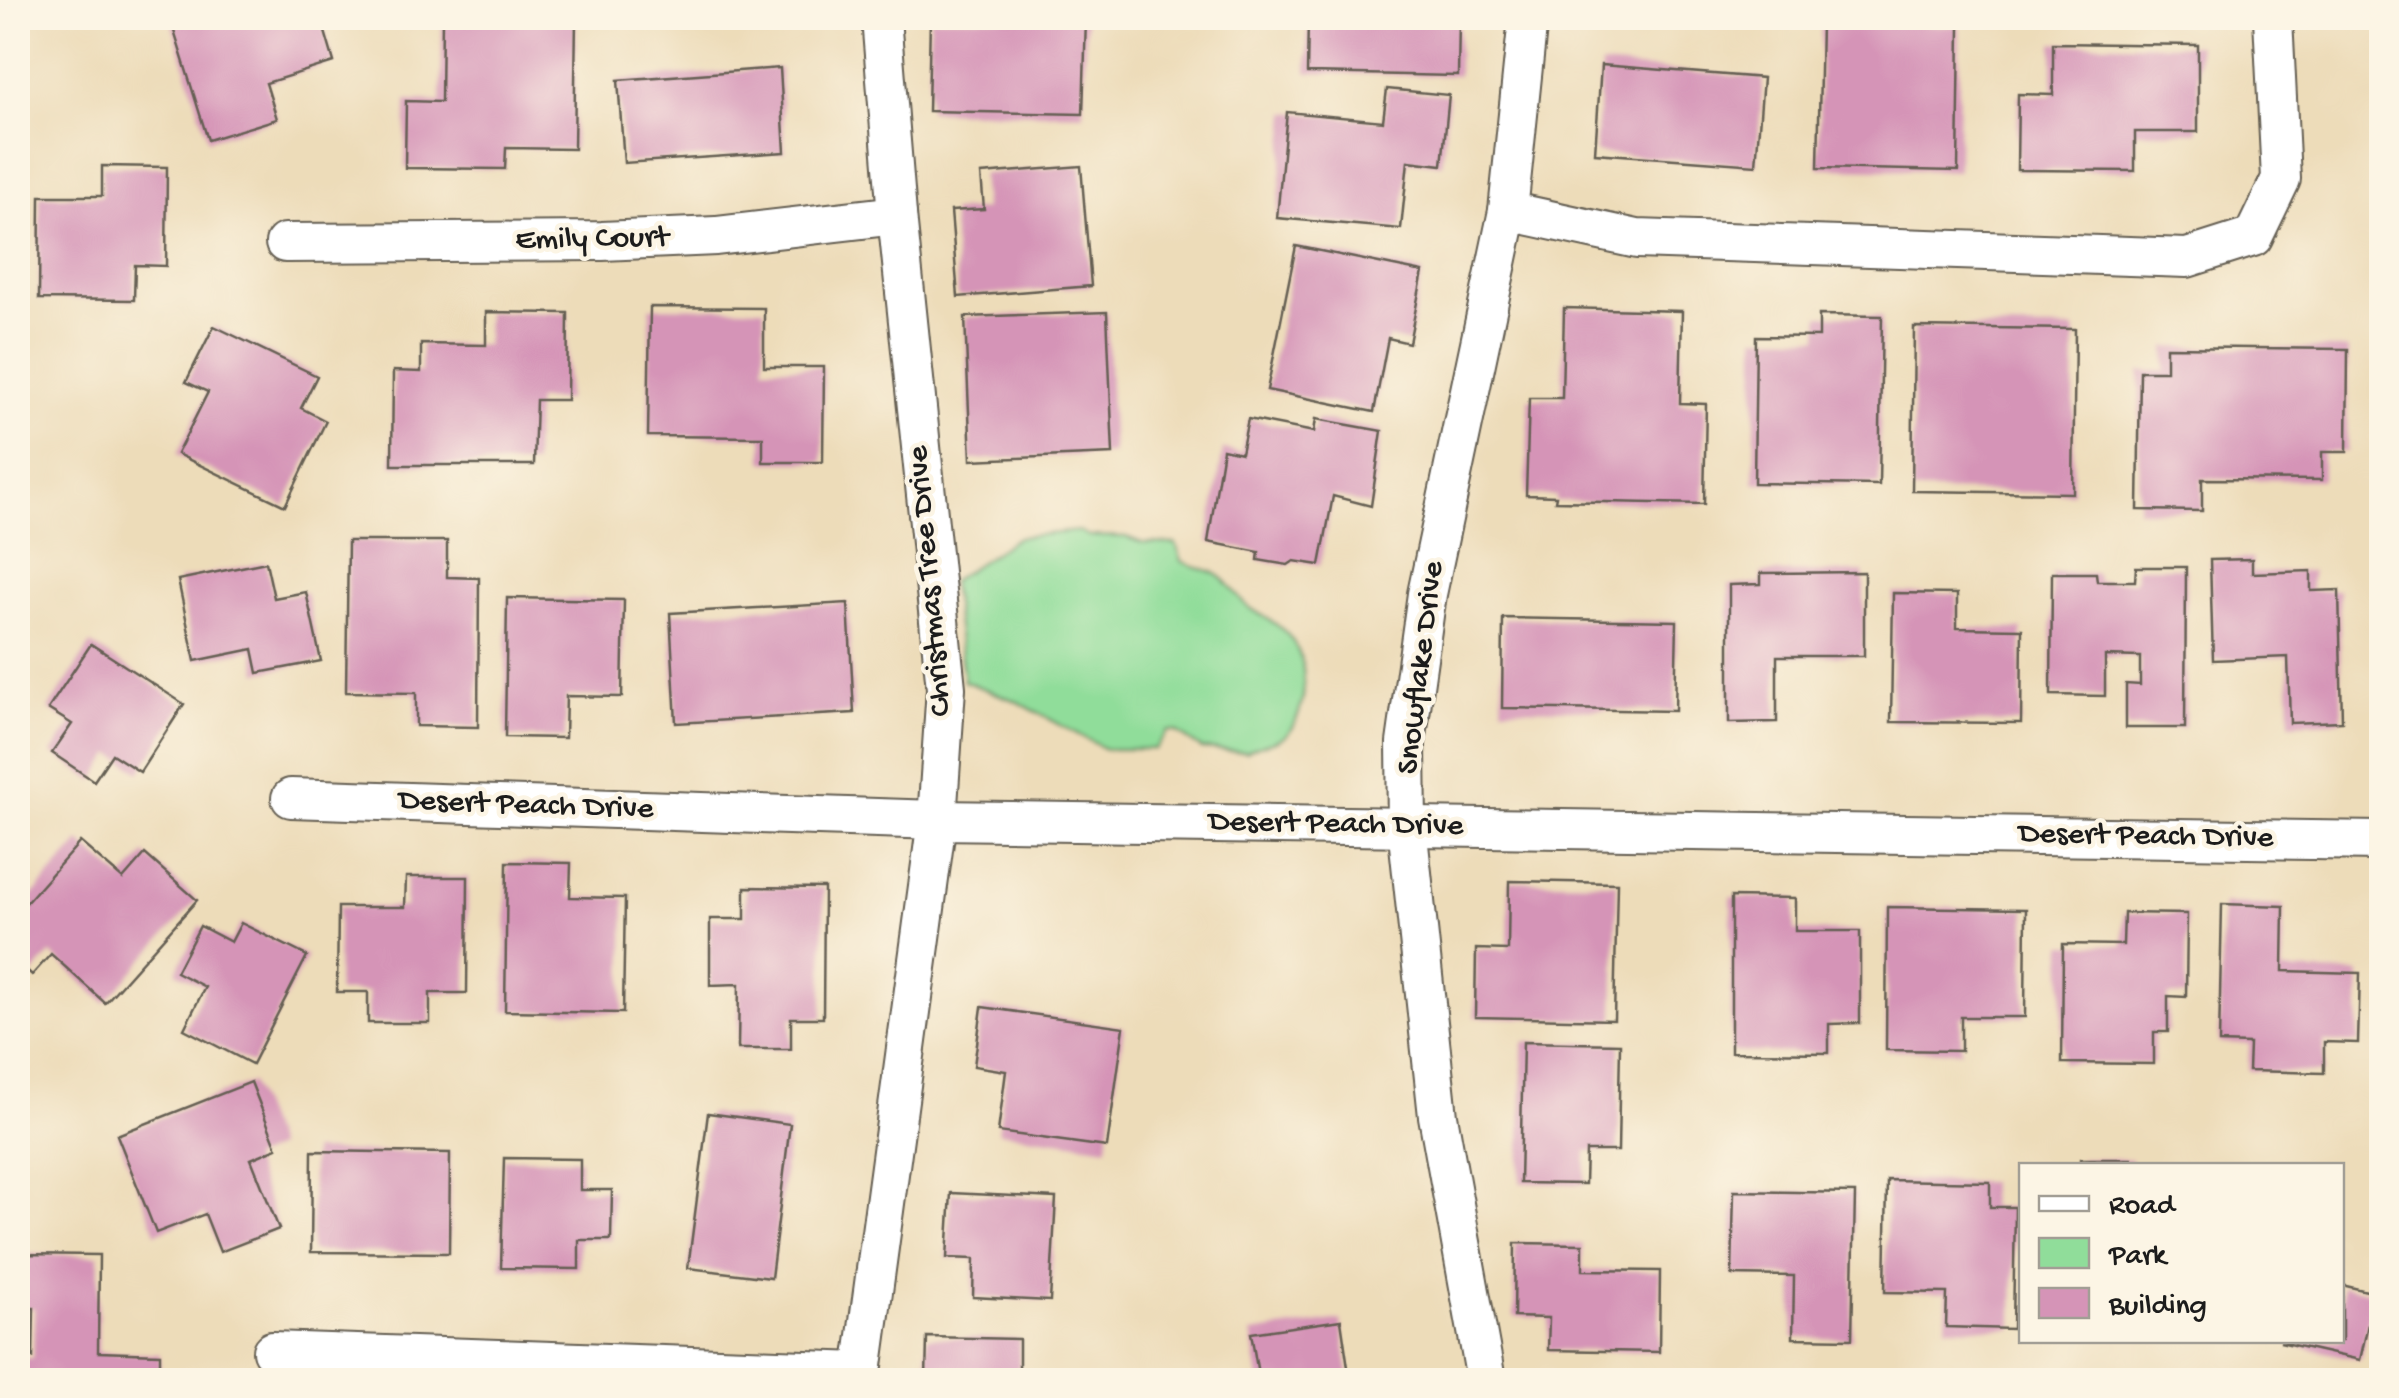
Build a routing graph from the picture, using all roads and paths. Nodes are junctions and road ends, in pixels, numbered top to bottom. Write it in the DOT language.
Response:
graph roads {
  1 [pos="881,18"];
  2 [pos="1528,18"];
  3 [pos="2273,18"];
  4 [pos="1508,211"];
  5 [pos="897,215"];
  6 [pos="286,243"];
  7 [pos="291,798"];
  8 [pos="938,820"];
  9 [pos="1407,826"];
  10 [pos="2382,840"];
  11 [pos="272,1351"];
  12 [pos="861,1376"];
  13 [pos="1486,1380"];
  1 -- 5 [label="street, Christmas Tree Drive"];
  2 -- 4 [label="street, Snowflake Drive"];
  3 -- 4 [label="street"];
  4 -- 9 [label="street, Snowflake Drive"];
  5 -- 6 [label="street, Emily Court"];
  5 -- 8 [label="street, Christmas Tree Drive"];
  7 -- 8 [label="street, Desert Peach Drive"];
  8 -- 9 [label="street, Desert Peach Drive"];
  8 -- 12 [label="street, Christmas Tree Drive"];
  9 -- 10 [label="street, Desert Peach Drive"];
  9 -- 13 [label="street, Snowflake Drive"];
  11 -- 12 [label="street"];
}
